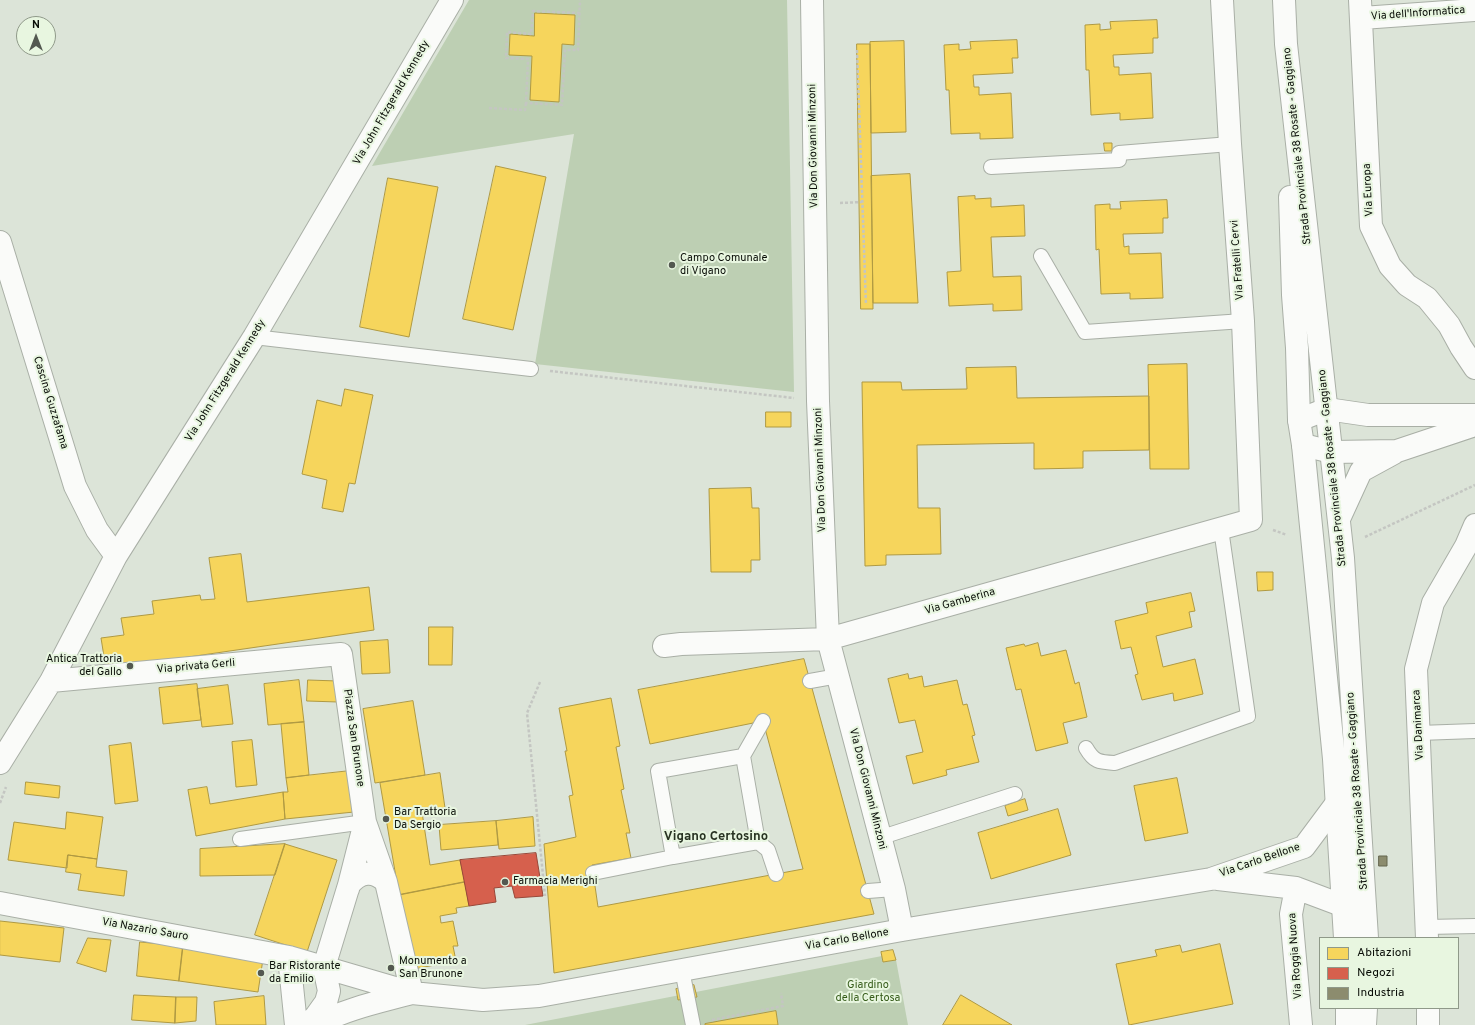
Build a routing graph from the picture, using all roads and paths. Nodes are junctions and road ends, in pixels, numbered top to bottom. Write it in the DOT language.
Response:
graph roads {
  1 [pos="452,0"];
  2 [pos="580,0"];
  3 [pos="812,0"];
  4 [pos="1222,0"];
  5 [pos="1284,0"];
  6 [pos="1361,9"];
  7 [pos="1475,10"];
  8 [pos="580,13"];
  9 [pos="1286,44"];
  10 [pos="858,50"];
  11 [pos="526,103"];
  12 [pos="489,108"];
  13 [pos="1230,144"];
  14 [pos="991,167"];
  15 [pos="0,242"];
  16 [pos="1041,256"];
  17 [pos="866,305"];
  18 [pos="1243,321"];
  19 [pos="254,337"];
  20 [pos="1475,368"];
  21 [pos="531,369"];
  22 [pos="818,401"];
  23 [pos="1327,409"];
  24 [pos="1475,415"];
  25 [pos="1299,420"];
  26 [pos="1475,425"];
  27 [pos="1303,445"];
  28 [pos="1397,451"];
  29 [pos="1332,452"];
  30 [pos="1475,485"];
  31 [pos="1339,519"];
  32 [pos="1251,520"];
  33 [pos="1475,525"];
  34 [pos="1221,528"];
  35 [pos="1342,544"];
  36 [pos="1313,546"];
  37 [pos="116,556"];
  38 [pos="828,639"];
  39 [pos="664,646"];
  40 [pos="341,654"];
  41 [pos="838,676"];
  42 [pos="51,680"];
  43 [pos="810,680"];
  44 [pos="540,682"];
  45 [pos="763,721"];
  46 [pos="1475,730"];
  47 [pos="1419,733"];
  48 [pos="1086,748"];
  49 [pos="743,756"];
  50 [pos="0,763"];
  51 [pos="1015,794"];
  52 [pos="1336,804"];
  53 [pos="365,822"];
  54 [pos="879,838"];
  55 [pos="240,839"];
  56 [pos="758,842"];
  57 [pos="673,857"];
  58 [pos="593,873"];
  59 [pos="776,874"];
  60 [pos="1211,879"];
  61 [pos="386,882"];
  62 [pos="1296,888"];
  63 [pos="894,889"];
  64 [pos="868,891"];
  65 [pos="347,892"];
  66 [pos="545,896"];
  67 [pos="0,903"];
  68 [pos="1344,906"];
  69 [pos="1475,926"];
  70 [pos="902,930"];
  71 [pos="1427,933"];
  72 [pos="1345,937"];
  73 [pos="1367,937"];
  74 [pos="289,957"];
  75 [pos="324,967"];
  76 [pos="682,970"];
  77 [pos="412,993"];
  78 [pos="781,993"];
  79 [pos="1347,1009"];
  80 [pos="1366,1009"];
  81 [pos="1428,1009"];
  82 [pos="693,1024"];
  83 [pos="296,1025"];
  84 [pos="307,1025"];
  85 [pos="316,1025"];
  86 [pos="1301,1025"];
  87 [pos="1347,1025"];
  88 [pos="1365,1025"];
  89 [pos="1428,1025"];
  1 -- 19 [label="street, Via John Fitzgerald Kennedy"];
  2 -- 8 [label="path"];
  3 -- 22 [label="street, Via Don Giovanni Minzoni"];
  4 -- 13 [label="street, Via Fratelli Cervi"];
  5 -- 9 [label="street, Strada Provinciale 38 Rosate - Gaggiano"];
  6 -- 7 [label="street, Via dell'Informatica"];
  6 -- 20 [label="street, Via Europa"];
  8 -- 11 [label="path"];
  8 -- 11 [label="path"];
  9 -- 23 [label="street, Strada Provinciale 38 Rosate - Gaggiano"];
  9 -- 25 [label="street"];
  10 -- 17 [label="path"];
  11 -- 12 [label="path"];
  13 -- 14 [label="lane"];
  13 -- 18 [label="street, Via Fratelli Cervi"];
  15 -- 37 [label="street, Cascina Guzzafama"];
  16 -- 18 [label="lane"];
  18 -- 32 [label="street, Via Fratelli Cervi"];
  19 -- 21 [label="lane"];
  19 -- 37 [label="street, Via John Fitzgerald Kennedy"];
  21 -- 22 [label="path"];
  22 -- 38 [label="street, Via Don Giovanni Minzoni"];
  23 -- 24 [label="street"];
  23 -- 25 [label="street"];
  23 -- 29 [label="street, Strada Provinciale 38 Rosate - Gaggiano"];
  25 -- 27 [label="street"];
  26 -- 28 [label="street"];
  27 -- 29 [label="street"];
  27 -- 36 [label="street"];
  28 -- 29 [label="street"];
  28 -- 31 [label="street"];
  29 -- 31 [label="street, Strada Provinciale 38 Rosate - Gaggiano"];
  30 -- 35 [label="path"];
  31 -- 35 [label="street, Strada Provinciale 38 Rosate - Gaggiano"];
  32 -- 34 [label="street, Via Gamberina"];
  32 -- 36 [label="path"];
  33 -- 47 [label="street, Via Danimarca"];
  34 -- 38 [label="street, Via Gamberina"];
  34 -- 48 [label="lane"];
  35 -- 73 [label="street, Strada Provinciale 38 Rosate - Gaggiano"];
  36 -- 52 [label="street"];
  37 -- 42 [label="street, Via John Fitzgerald Kennedy"];
  38 -- 39 [label="street, Via Gamberina"];
  38 -- 41 [label="street, Via Don Giovanni Minzoni"];
  40 -- 42 [label="street, Via privata Gerli"];
  40 -- 53 [label="street, Piazza San Brunone"];
  41 -- 43 [label="lane"];
  41 -- 54 [label="street, Via Don Giovanni Minzoni"];
  42 -- 50 [label="street, Via John Fitzgerald Kennedy"];
  44 -- 66 [label="path"];
  45 -- 49 [label="lane"];
  46 -- 47 [label="lane"];
  47 -- 71 [label="street, Via Danimarca"];
  49 -- 56 [label="lane"];
  49 -- 57 [label="lane"];
  51 -- 54 [label="lane"];
  52 -- 60 [label="street, Via Carlo Bellone"];
  52 -- 68 [label="street"];
  53 -- 55 [label="lane"];
  53 -- 61 [label="street, Piazza San Brunone"];
  53 -- 65 [label="street, Piazza San Brunone"];
  54 -- 63 [label="street, Via Don Giovanni Minzoni"];
  56 -- 57 [label="lane"];
  56 -- 59 [label="lane"];
  57 -- 58 [label="lane"];
  60 -- 62 [label="street, Via Carlo Bellone"];
  60 -- 70 [label="street, Via Carlo Bellone"];
  61 -- 65 [label="street, Piazza San Brunone"];
  61 -- 77 [label="street, Piazza San Brunone"];
  62 -- 68 [label="street, Via Carlo Bellone"];
  62 -- 86 [label="street, Via Roggia Nuova"];
  63 -- 64 [label="lane"];
  63 -- 70 [label="street, Via Don Giovanni Minzoni"];
  65 -- 75 [label="street, Piazza San Brunone"];
  67 -- 74 [label="street, Via Nazario Sauro"];
  68 -- 72 [label="street"];
  69 -- 71 [label="lane"];
  70 -- 76 [label="street, Via Carlo Bellone"];
  74 -- 75 [label="street"];
  74 -- 83 [label="street"];
  75 -- 77 [label="street"];
  75 -- 84 [label="street, Piazza San Brunone"];
  76 -- 77 [label="street, Via Carlo Bellone"];
  76 -- 82 [label="lane"];
  77 -- 85 [label="street"];
  78 -- 82 [label="path"];
  79 -- 87 [label="street"];
  80 -- 88 [label="street"];
  81 -- 89 [label="street"];
}
